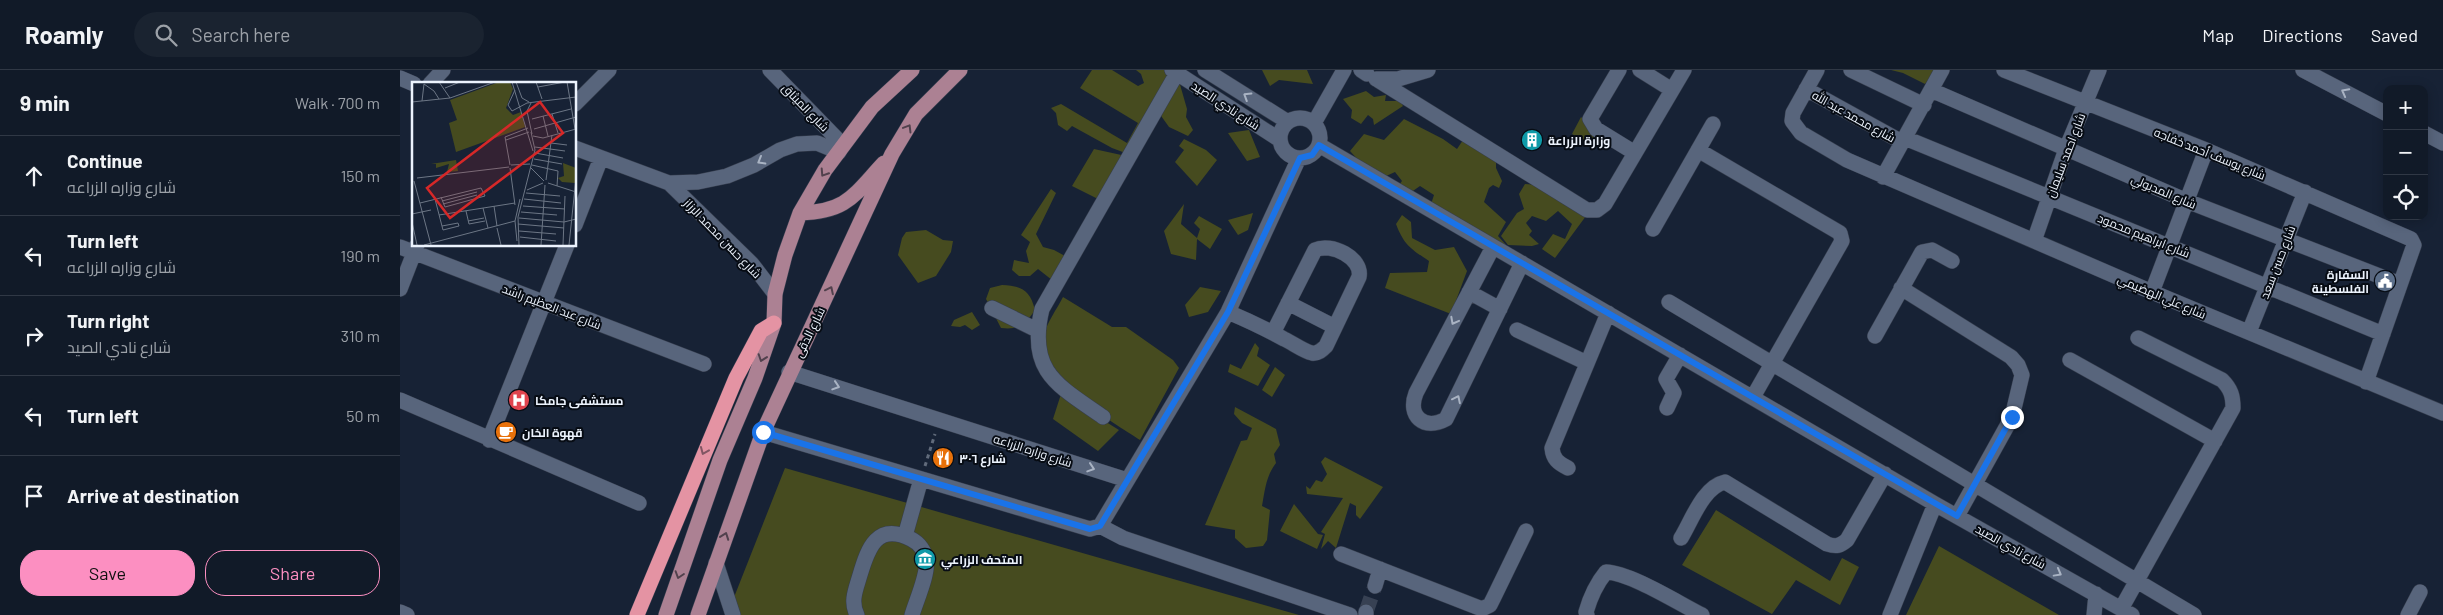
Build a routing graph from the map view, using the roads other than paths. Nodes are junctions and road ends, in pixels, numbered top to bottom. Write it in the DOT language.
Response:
graph roads {
  1 [pos="443,70"];
  2 [pos="609,70"];
  3 [pos="770,70"];
  4 [pos="960,70"];
  5 [pos="1205,70"];
  6 [pos="1344,70"];
  7 [pos="1428,70"];
  8 [pos="1619,70"];
  9 [pos="1640,70"];
  10 [pos="1684,70"];
  11 [pos="1817,70"];
  12 [pos="1851,70"];
  13 [pos="1942,70"];
  14 [pos="2004,70"];
  15 [pos="2099,70"];
  16 [pos="2303,70"];
  17 [pos="904,72"];
  18 [pos="1174,72"];
  19 [pos="1370,76"];
  20 [pos="400,78"];
  21 [pos="432,82"];
  22 [pos="412,83"];
  23 [pos="1806,89"];
  24 [pos="1672,90"];
  25 [pos="1932,90"];
  26 [pos="576,103"];
  27 [pos="2086,103"];
  28 [pos="1924,105"];
  29 [pos="2383,112"];
  30 [pos="1288,122"];
  31 [pos="1314,123"];
  32 [pos="1713,124"];
  33 [pos="2428,136"];
  34 [pos="1280,140"];
  35 [pos="1904,140"];
  36 [pos="2443,143"];
  37 [pos="1319,145"];
  38 [pos="576,148"];
  39 [pos="841,148"];
  40 [pos="2066,149"];
  41 [pos="1698,150"];
  42 [pos="2206,150"];
  43 [pos="892,154"];
  44 [pos="1635,154"];
  45 [pos="601,158"];
  46 [pos="1300,158"];
  47 [pos="1883,177"];
  48 [pos="669,183"];
  49 [pos="2305,192"];
  50 [pos="2050,196"];
  51 [pos="2187,201"];
  52 [pos="800,213"];
  53 [pos="576,222"];
  54 [pos="1653,228"];
  55 [pos="2286,240"];
  56 [pos="2034,241"];
  57 [pos="2170,245"];
  58 [pos="400,246"];
  59 [pos="567,246"];
  60 [pos="1493,247"];
  61 [pos="416,249"];
  62 [pos="1952,261"];
  63 [pos="1522,264"];
  64 [pos="2400,284"];
  65 [pos="2268,286"];
  66 [pos="1901,288"];
  67 [pos="400,289"];
  68 [pos="1468,292"];
  69 [pos="2152,292"];
  70 [pos="775,294"];
  71 [pos="1669,302"];
  72 [pos="1288,303"];
  73 [pos="544,304"];
  74 [pos="992,308"];
  75 [pos="1500,309"];
  76 [pos="1228,312"];
  77 [pos="1608,314"];
  78 [pos="774,323"];
  79 [pos="1335,327"];
  80 [pos="1037,330"];
  81 [pos="1517,330"];
  82 [pos="2249,332"];
  83 [pos="1273,333"];
  84 [pos="2383,334"];
  85 [pos="1875,336"];
  86 [pos="2138,338"];
  87 [pos="1680,355"];
  88 [pos="2070,360"];
  89 [pos="1587,362"];
  90 [pos="704,364"];
  91 [pos="1772,364"];
  92 [pos="789,372"];
  93 [pos="2366,382"];
  94 [pos="1753,398"];
  95 [pos="400,400"];
  96 [pos="1667,408"];
  97 [pos="2443,413"];
  98 [pos="1103,417"];
  99 [pos="763,432"];
  100 [pos="489,440"];
  101 [pos="2216,441"];
  102 [pos="1568,468"];
  103 [pos="1885,474"];
  104 [pos="921,479"];
  105 [pos="1127,480"];
  106 [pos="1974,485"];
  107 [pos="639,503"];
  108 [pos="1935,504"];
  109 [pos="1957,516"];
  110 [pos="1100,526"];
  111 [pos="1526,531"];
  112 [pos="905,536"];
  113 [pos="1681,538"];
  114 [pos="1341,554"];
  115 [pos="716,563"];
  116 [pos="1380,569"];
  117 [pos="2136,582"];
  118 [pos="1375,586"];
  119 [pos="2420,592"];
  120 [pos="2096,594"];
  121 [pos="400,612"];
  122 [pos="2126,612"];
  123 [pos="407,615"];
  124 [pos="637,615"];
  125 [pos="666,615"];
  126 [pos="698,615"];
  127 [pos="733,615"];
  128 [pos="857,615"];
  129 [pos="912,615"];
  130 [pos="1350,615"];
  131 [pos="1587,615"];
  132 [pos="1702,615"];
  133 [pos="1890,615"];
  134 [pos="2094,615"];
  135 [pos="2194,615"];
  136 [pos="2408,615"];
  1 -- 21 [label="street"];
  2 -- 26 [label="street"];
  3 -- 39 [label="street, شارع الميثاق"];
  43 -- 4 [label="main road, شارع الدقى, one-way"];
  30 -- 5 [label="street, شارع نادي الصيد, one-way"];
  6 -- 31 [label="street"];
  7 -- 19 [label="street"];
  8 -- 44 [label="street"];
  9 -- 24 [label="street"];
  10 -- 24 [label="street"];
  11 -- 23 [label="street"];
  12 -- 28 [label="street"];
  13 -- 25 [label="street"];
  14 -- 27 [label="street, شارع يوسف أحمد خفاجه"];
  15 -- 27 [label="street, شارع احمد سليمان"];
  29 -- 16 [label="street, one-way"];
  17 -- 39 [label="main road"];
  18 -- 34 [label="street, شارع نادي الصيد"];
  18 -- 80 [label="street"];
  19 -- 44 [label="street"];
  20 -- 22 [label="street"];
  23 -- 35 [label="street, شارع محمد عبد الله"];
  23 -- 47 [label="street, شارع علي الهضيمي"];
  24 -- 44 [label="street"];
  25 -- 28 [label="street"];
  25 -- 40 [label="street, شارع المدبولي"];
  27 -- 40 [label="street, شارع احمد سليمان"];
  27 -- 42 [label="street, شارع يوسف أحمد خفاجه"];
  28 -- 35 [label="street"];
  30 -- 31 [label="street"];
  30 -- 34 [label="street"];
  31 -- 37 [label="street"];
  32 -- 41 [label="street"];
  33 -- 36 [label="street"];
  34 -- 46 [label="street"];
  35 -- 47 [label="street"];
  35 -- 50 [label="street, شارع ابراهيم محمود"];
  37 -- 46 [label="street"];
  37 -- 60 [label="street, شارع نادي الصيد"];
  38 -- 45 [label="street, شارع حسن محمد الرزاز"];
  39 -- 48 [label="street, شارع حسن محمد الرزاز, one-way"];
  39 -- 52 [label="main road, one-way"];
  40 -- 50 [label="street, شارع احمد سليمان"];
  40 -- 51 [label="street, شارع المدبولي"];
  41 -- 54 [label="street"];
  41 -- 91 [label="street"];
  42 -- 49 [label="street, شارع يوسف أحمد خفاجه"];
  42 -- 51 [label="street"];
  43 -- 52 [label="main road"];
  92 -- 43 [label="main road, شارع الدقى, one-way"];
  45 -- 48 [label="street, شارع حسن محمد الرزاز"];
  45 -- 53 [label="street"];
  46 -- 76 [label="street"];
  47 -- 56 [label="street, شارع علي الهضيمي"];
  48 -- 70 [label="street, شارع حسن محمد الرزاز"];
  49 -- 55 [label="street, شارع حسن سعد"];
  49 -- 64 [label="street, شارع يوسف أحمد خفاجه"];
  50 -- 56 [label="street, شارع احمد سليمان"];
  50 -- 57 [label="street, شارع ابراهيم محمود"];
  51 -- 55 [label="street, شارع المدبولي"];
  51 -- 57 [label="street"];
  52 -- 70 [label="main road"];
  55 -- 64 [label="street, شارع المدبولي"];
  55 -- 65 [label="street, شارع حسن سعد"];
  56 -- 69 [label="street, شارع علي الهضيمي"];
  57 -- 65 [label="street, شارع ابراهيم محمود"];
  57 -- 69 [label="street"];
  58 -- 61 [label="street, شارع عبد العظيم راشد"];
  59 -- 73 [label="street"];
  60 -- 63 [label="street, شارع نادي الصيد"];
  60 -- 68 [label="street"];
  61 -- 67 [label="street"];
  61 -- 73 [label="street, شارع عبد العظيم راشد"];
  62 -- 66 [label="street"];
  63 -- 75 [label="street"];
  63 -- 77 [label="street, شارع نادي الصيد"];
  64 -- 84 [label="street"];
  65 -- 82 [label="street, شارع حسن سعد"];
  65 -- 84 [label="street, شارع ابراهيم محمود"];
  66 -- 85 [label="street"];
  66 -- 106 [label="street"];
  68 -- 75 [label="street"];
  68 -- 75 [label="street, one-way"];
  69 -- 82 [label="street, شارع علي الهضيمي"];
  70 -- 78 [label="main road"];
  71 -- 91 [label="street"];
  72 -- 79 [label="street"];
  72 -- 79 [label="street"];
  72 -- 83 [label="street"];
  73 -- 90 [label="street, شارع عبد العظيم راشد"];
  73 -- 100 [label="street"];
  74 -- 80 [label="street"];
  76 -- 83 [label="street"];
  76 -- 105 [label="street"];
  77 -- 87 [label="street, شارع نادي الصيد"];
  77 -- 89 [label="street"];
  78 -- 124 [label="highway, one-way"];
  78 -- 125 [label="main road, one-way"];
  79 -- 83 [label="street"];
  80 -- 98 [label="street"];
  81 -- 89 [label="street"];
  82 -- 93 [label="street, شارع علي الهضيمي"];
  84 -- 93 [label="street"];
  86 -- 101 [label="street"];
  87 -- 94 [label="street, شارع نادي الصيد"];
  87 -- 96 [label="street"];
  88 -- 101 [label="street"];
  89 -- 102 [label="street"];
  91 -- 94 [label="street"];
  91 -- 106 [label="street"];
  92 -- 99 [label="main road, شارع الدقى"];
  92 -- 105 [label="street, شارع وزاره الزراعه, one-way"];
  93 -- 97 [label="street, شارع علي الهضيمي"];
  94 -- 103 [label="street, شارع نادي الصيد"];
  95 -- 100 [label="street"];
  99 -- 104 [label="street"];
  115 -- 99 [label="main road, شارع الدقى, one-way"];
  100 -- 107 [label="street"];
  101 -- 117 [label="street"];
  103 -- 108 [label="street, شارع نادي الصيد"];
  103 -- 113 [label="street"];
  104 -- 110 [label="street"];
  104 -- 112 [label="street"];
  105 -- 110 [label="street"];
  106 -- 109 [label="street"];
  106 -- 117 [label="street"];
  108 -- 109 [label="street, شارع نادي الصيد"];
  108 -- 133 [label="street"];
  109 -- 120 [label="street, شارع نادي الصيد, one-way"];
  110 -- 130 [label="street"];
  111 -- 116 [label="street"];
  112 -- 128 [label="street"];
  112 -- 129 [label="street"];
  114 -- 116 [label="street"];
  115 -- 126 [label="main road, شارع الدقى"];
  115 -- 127 [label="street"];
  116 -- 118 [label="street"];
  117 -- 122 [label="street"];
  117 -- 135 [label="street"];
  119 -- 136 [label="street"];
  120 -- 122 [label="street, شارع نادي الصيد"];
  120 -- 134 [label="street"];
  121 -- 123 [label="street"];
  131 -- 132 [label="street"];
}
